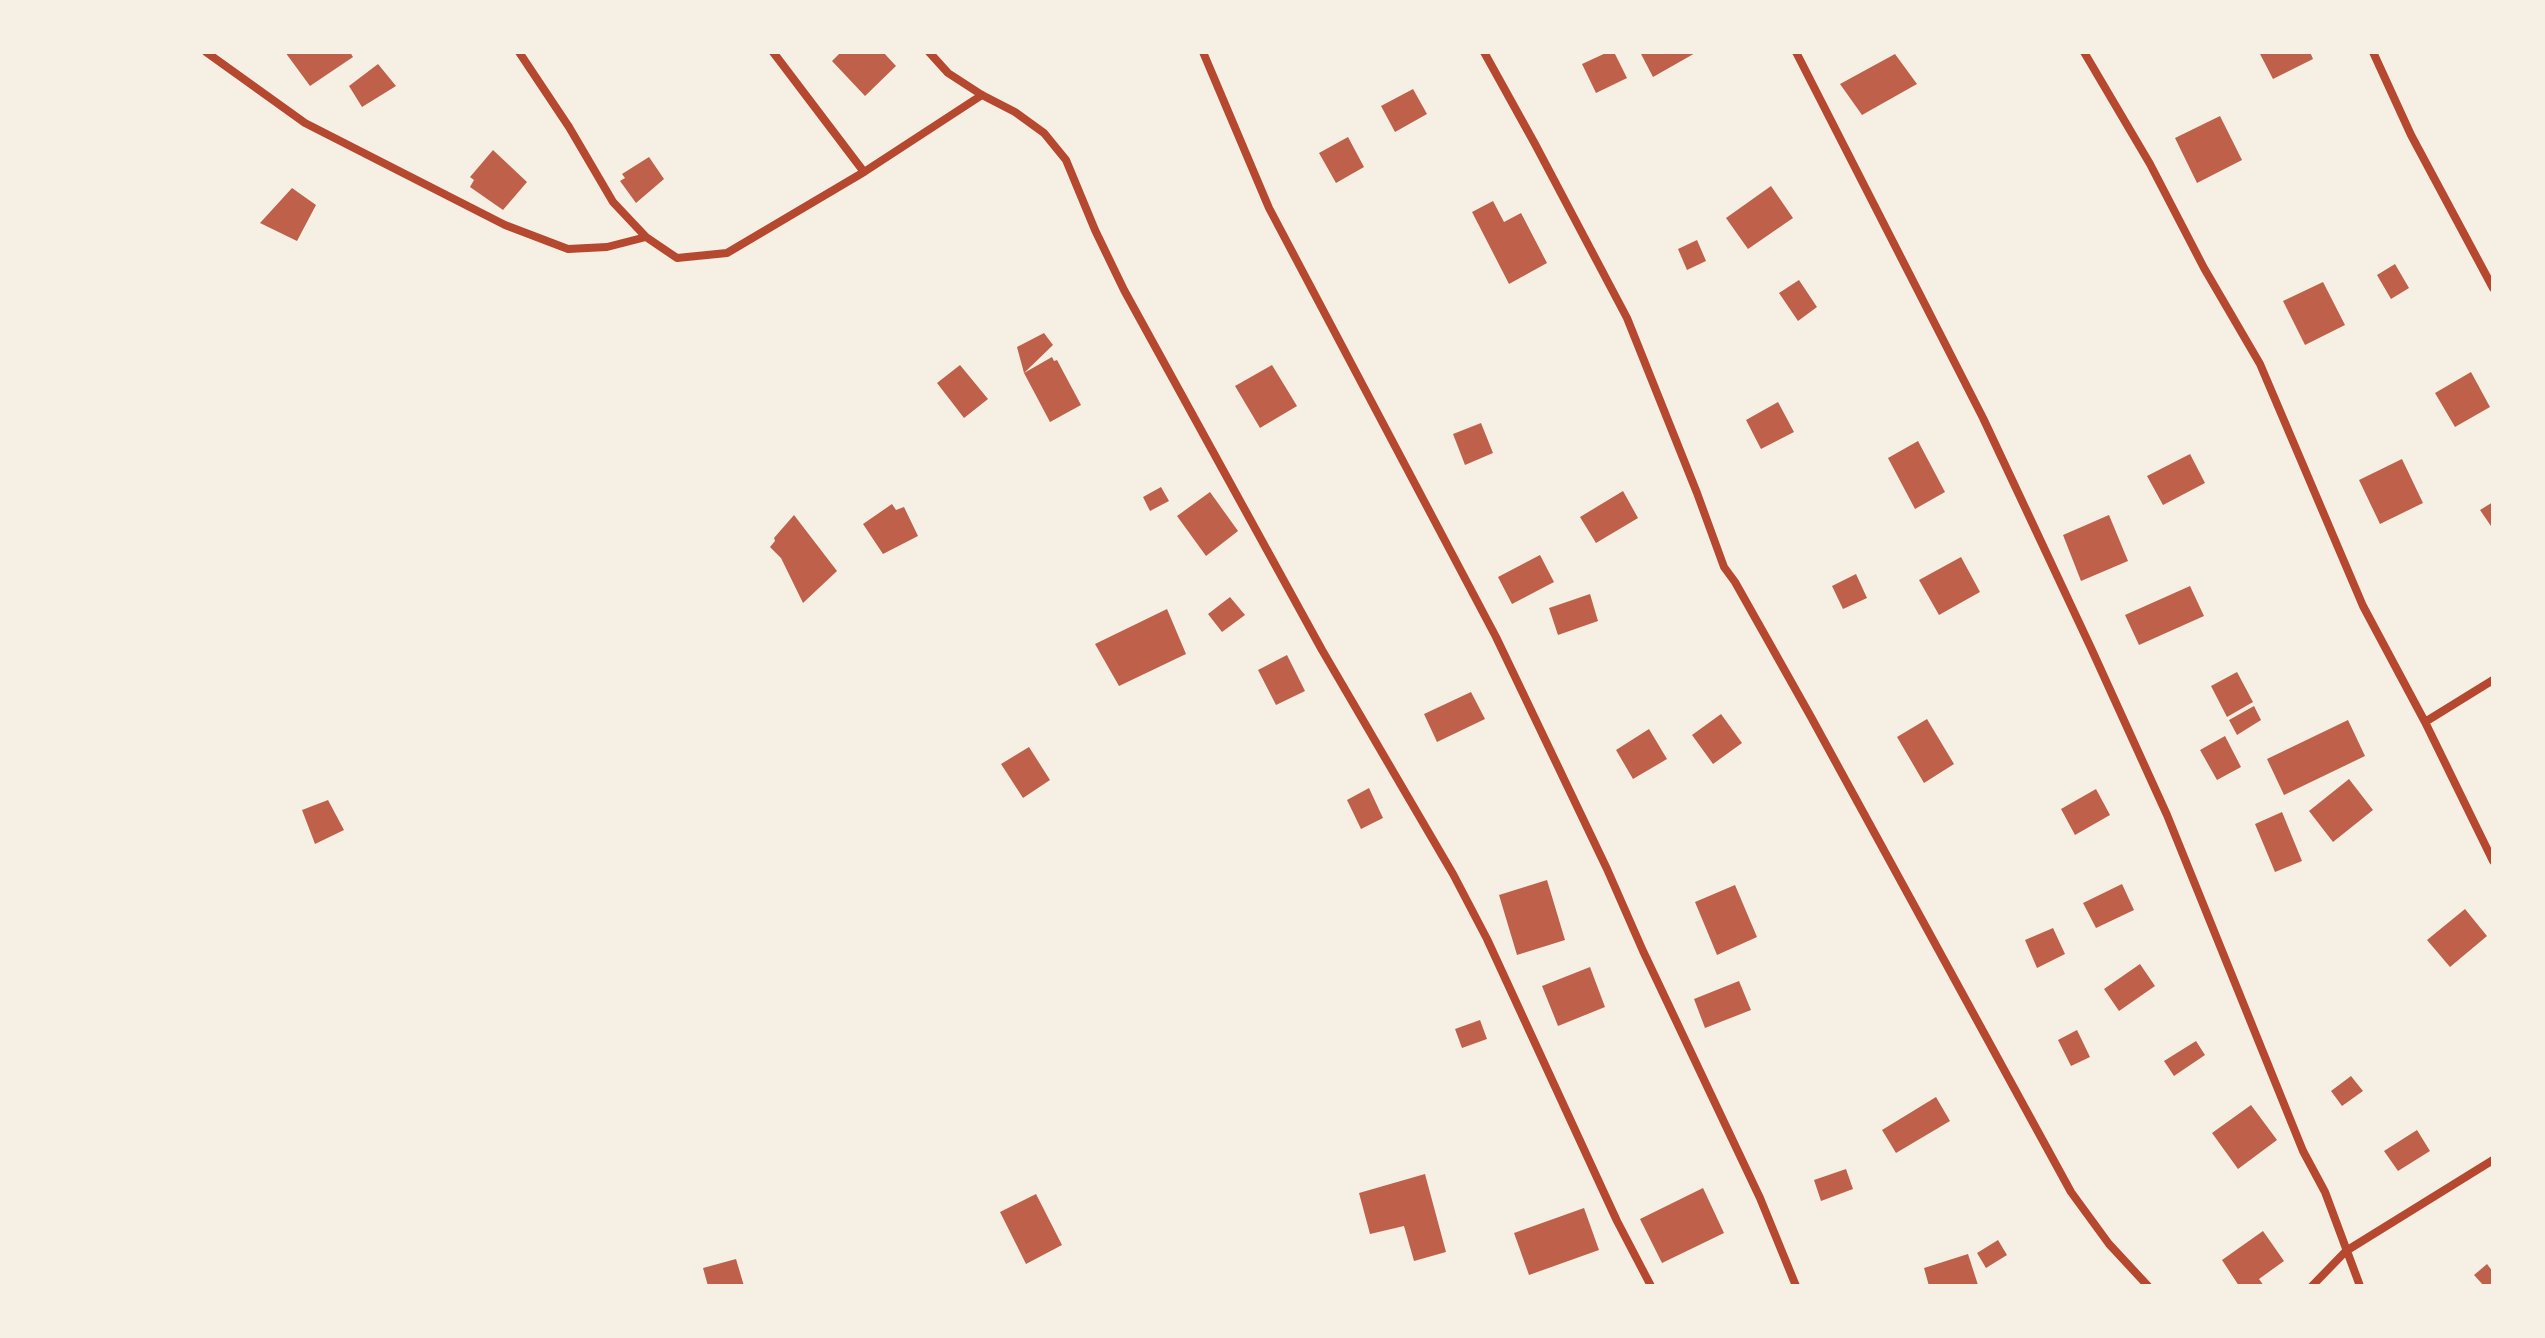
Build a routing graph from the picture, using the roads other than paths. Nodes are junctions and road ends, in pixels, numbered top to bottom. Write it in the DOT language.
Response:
graph roads {
  1 [pos="206,52"];
  2 [pos="519,52"];
  3 [pos="773,52"];
  4 [pos="929,52"];
  5 [pos="1203,52"];
  6 [pos="1484,52"];
  7 [pos="1796,52"];
  8 [pos="2084,52"];
  9 [pos="2373,52"];
  10 [pos="982,95"];
  11 [pos="864,172"];
  12 [pos="646,237"];
  13 [pos="2493,288"];
  14 [pos="2493,680"];
  15 [pos="2425,722"];
  16 [pos="2493,861"];
  17 [pos="2493,1160"];
  18 [pos="2346,1251"];
  19 [pos="1651,1286"];
  20 [pos="1796,1286"];
  21 [pos="2148,1286"];
  22 [pos="2312,1286"];
  23 [pos="2360,1286"];
  1 -- 12 [label="street"];
  2 -- 12 [label="street"];
  3 -- 11 [label="street"];
  4 -- 10 [label="street"];
  5 -- 20 [label="street"];
  6 -- 21 [label="street"];
  7 -- 18 [label="street"];
  8 -- 15 [label="street"];
  9 -- 13 [label="street"];
  10 -- 11 [label="street"];
  10 -- 19 [label="street"];
  11 -- 12 [label="street"];
  14 -- 15 [label="street"];
  15 -- 16 [label="street"];
  17 -- 18 [label="street"];
  18 -- 22 [label="street"];
  18 -- 23 [label="street"];
}
